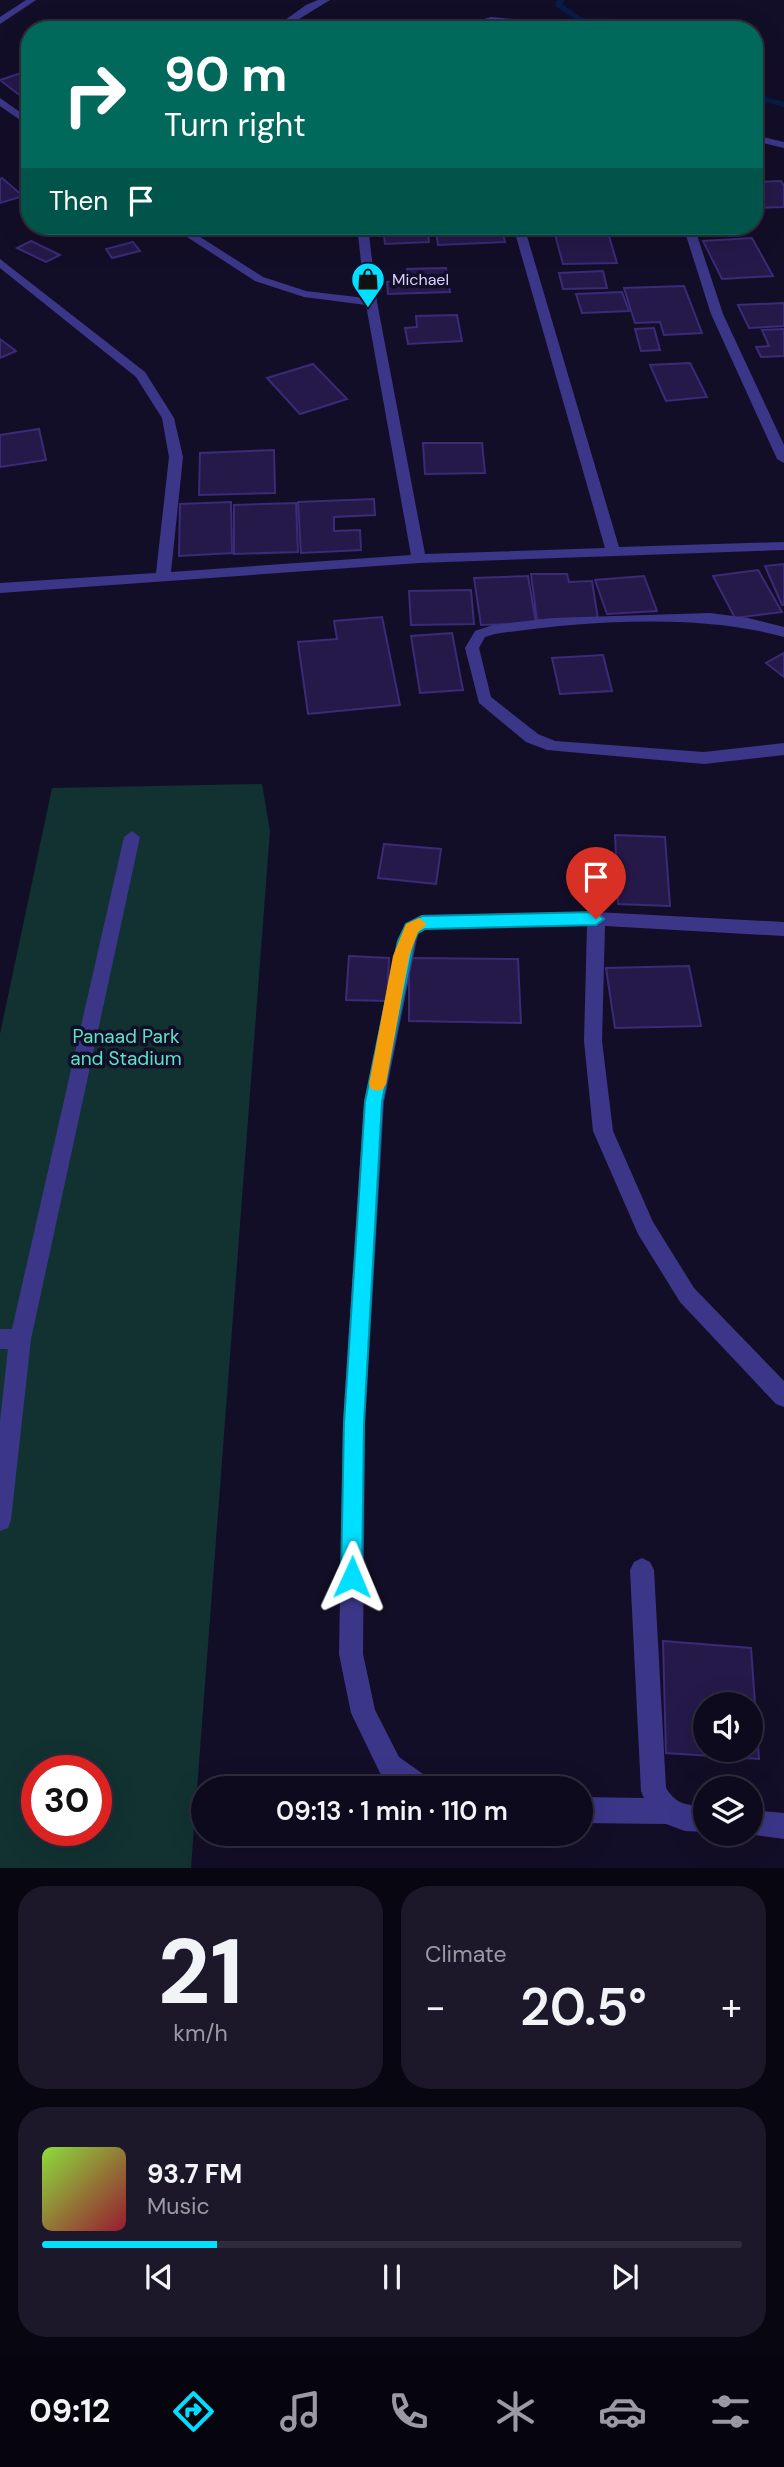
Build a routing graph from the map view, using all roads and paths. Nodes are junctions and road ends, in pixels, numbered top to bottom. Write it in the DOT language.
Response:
graph roads {
  1 [pos="32,0"];
  2 [pos="326,0"];
  3 [pos="0,21"];
  4 [pos="288,21"];
  5 [pos="476,21"];
  6 [pos="508,21"];
  7 [pos="0,102"];
  8 [pos="5,112"];
  9 [pos="21,120"];
  10 [pos="763,140"];
  11 [pos="784,145"];
  12 [pos="190,235"];
  13 [pos="364,235"];
  14 [pos="521,235"];
  15 [pos="691,235"];
  16 [pos="0,262"];
  17 [pos="371,302"];
  18 [pos="784,459"];
  19 [pos="784,545"];
  20 [pos="613,552"];
  21 [pos="419,559"];
  22 [pos="163,577"];
  23 [pos="0,588"];
  24 [pos="784,632"];
  25 [pos="784,749"];
  26 [pos="132,837"];
  27 [pos="596,919"];
  28 [pos="784,929"];
  29 [pos="10,1339"];
  30 [pos="784,1396"];
  31 [pos="0,1520"];
  32 [pos="642,1570"];
  33 [pos="404,1776"];
  34 [pos="593,1810"];
  35 [pos="666,1811"];
  36 [pos="693,1818"];
  37 [pos="763,1824"];
  38 [pos="784,1826"];
  1 -- 3 [label="street"];
  2 -- 4 [label="street"];
  5 -- 6 [label="street"];
  7 -- 8 [label="street"];
  8 -- 9 [label="street"];
  10 -- 11 [label="street"];
  12 -- 17 [label="street"];
  13 -- 17 [label="street"];
  14 -- 20 [label="street"];
  15 -- 18 [label="street"];
  16 -- 22 [label="street"];
  17 -- 21 [label="street"];
  19 -- 20 [label="street"];
  20 -- 21 [label="street"];
  21 -- 22 [label="street"];
  22 -- 23 [label="street"];
  24 -- 25 [label="street"];
  26 -- 29 [label="street"];
  27 -- 28 [label="street"];
  27 -- 30 [label="street"];
  27 -- 33 [label="street"];
  29 -- 31 [label="street"];
  32 -- 35 [label="street"];
  34 -- 35 [label="street"];
  35 -- 36 [label="street"];
  37 -- 38 [label="street"];
}
